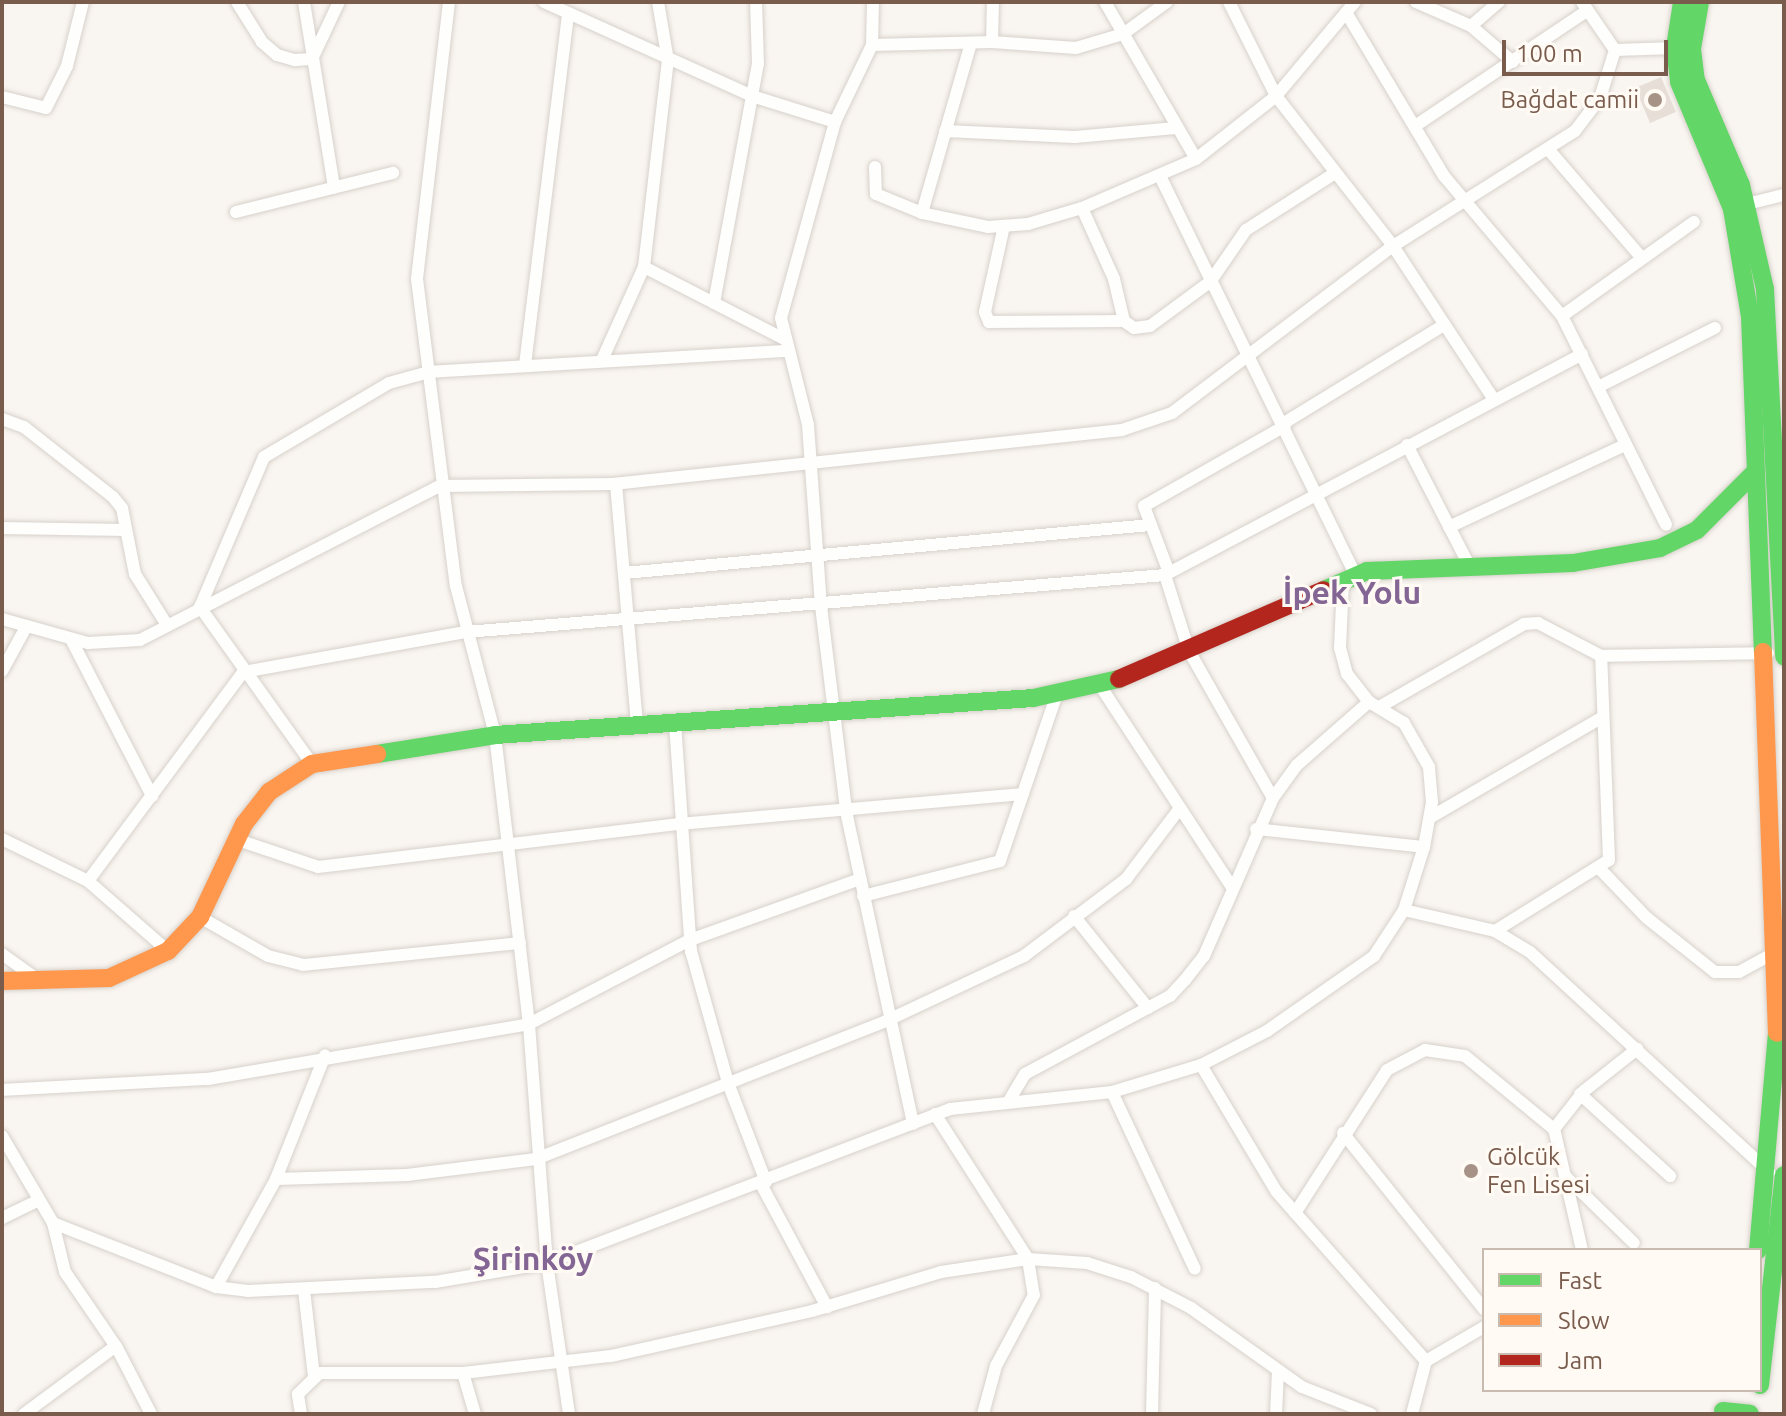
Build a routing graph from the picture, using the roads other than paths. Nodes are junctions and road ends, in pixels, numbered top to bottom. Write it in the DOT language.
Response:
graph roads {
  1 [pos="83,2"];
  2 [pos="237,2"];
  3 [pos="304,2"];
  4 [pos="339,2"];
  5 [pos="449,2"];
  6 [pos="544,2"];
  7 [pos="658,2"];
  8 [pos="756,2"];
  9 [pos="873,2"];
  10 [pos="993,2"];
  11 [pos="1105,2"];
  12 [pos="1167,2"];
  13 [pos="1229,2"];
  14 [pos="1355,2"];
  15 [pos="1416,2"];
  16 [pos="1499,2"];
  17 [pos="1682,2"];
  18 [pos="1700,2"];
  19 [pos="1584,6"];
  20 [pos="568,14"];
  21 [pos="1347,14"];
  22 [pos="1471,26"];
  23 [pos="1123,34"];
  24 [pos="992,42"];
  25 [pos="971,43"];
  26 [pos="872,45"];
  27 [pos="1675,48"];
  28 [pos="1615,50"];
  29 [pos="312,59"];
  30 [pos="668,61"];
  31 [pos="1513,62"];
  32 [pos="752,96"];
  33 [pos="1276,96"];
  34 [pos="2,97"];
  35 [pos="835,122"];
  36 [pos="1415,126"];
  37 [pos="1176,128"];
  38 [pos="945,131"];
  39 [pos="1548,149"];
  40 [pos="1196,159"];
  41 [pos="875,167"];
  42 [pos="393,173"];
  43 [pos="1335,173"];
  44 [pos="1160,176"];
  45 [pos="334,188"];
  46 [pos="1784,195"];
  47 [pos="1465,202"];
  48 [pos="1747,204"];
  49 [pos="1082,208"];
  50 [pos="236,212"];
  51 [pos="922,213"];
  52 [pos="1694,222"];
  53 [pos="1004,226"];
  54 [pos="1393,246"];
  55 [pos="1641,257"];
  56 [pos="644,267"];
  57 [pos="1210,282"];
  58 [pos="714,303"];
  59 [pos="1562,316"];
  60 [pos="1124,321"];
  61 [pos="1444,325"];
  62 [pos="1715,328"];
  63 [pos="785,345"];
  64 [pos="1250,352"];
  65 [pos="1582,354"];
  66 [pos="602,360"];
  67 [pos="525,365"];
  68 [pos="1776,368"];
  69 [pos="429,372"];
  70 [pos="1598,387"];
  71 [pos="1492,397"];
  72 [pos="2,419"];
  73 [pos="1284,424"];
  74 [pos="1407,445"];
  75 [pos="1625,445"];
  76 [pos="811,461"];
  77 [pos="1756,471"];
  78 [pos="616,484"];
  79 [pos="440,486"];
  80 [pos="1322,497"];
  81 [pos="1150,525"];
  82 [pos="1666,525"];
  83 [pos="1449,527"];
  84 [pos="2,528"];
  85 [pos="126,530"];
  86 [pos="818,560"];
  87 [pos="1470,567"];
  88 [pos="624,573"];
  89 [pos="1166,573"];
  90 [pos="1349,578"];
  91 [pos="821,606"];
  92 [pos="200,607"];
  93 [pos="2,619"];
  94 [pos="628,622"];
  95 [pos="167,625"];
  96 [pos="25,629"];
  97 [pos="466,632"];
  98 [pos="71,639"];
  99 [pos="1189,651"];
  100 [pos="1763,653"];
  101 [pos="1784,655"];
  102 [pos="1601,656"];
  103 [pos="2,671"];
  104 [pos="243,672"];
  105 [pos="1101,687"];
  106 [pos="1057,694"];
  107 [pos="1375,704"];
  108 [pos="834,712"];
  109 [pos="1601,718"];
  110 [pos="675,723"];
  111 [pos="637,725"];
  112 [pos="495,735"];
  113 [pos="312,764"];
  114 [pos="1023,794"];
  115 [pos="152,796"];
  116 [pos="1273,798"];
  117 [pos="1180,808"];
  118 [pos="846,811"];
  119 [pos="1431,817"];
  120 [pos="679,824"];
  121 [pos="1256,829"];
  122 [pos="2,839"];
  123 [pos="238,840"];
  124 [pos="506,844"];
  125 [pos="1424,847"];
  126 [pos="1599,868"];
  127 [pos="860,879"];
  128 [pos="88,881"];
  129 [pos="1231,886"];
  130 [pos="863,896"];
  131 [pos="1404,910"];
  132 [pos="1074,916"];
  133 [pos="200,917"];
  134 [pos="1495,931"];
  135 [pos="690,940"];
  136 [pos="520,943"];
  137 [pos="168,951"];
  138 [pos="1776,952"];
  139 [pos="2,954"];
  140 [pos="2,980"];
  141 [pos="31,981"];
  142 [pos="1148,1008"];
  143 [pos="888,1020"];
  144 [pos="529,1024"];
  145 [pos="1637,1049"];
  146 [pos="325,1055"];
  147 [pos="1201,1065"];
  148 [pos="728,1083"];
  149 [pos="2,1090"];
  150 [pos="1112,1092"];
  151 [pos="1580,1094"];
  152 [pos="1010,1099"];
  153 [pos="935,1114"];
  154 [pos="913,1124"];
  155 [pos="1554,1129"];
  156 [pos="1343,1133"];
  157 [pos="2,1136"];
  158 [pos="536,1159"];
  159 [pos="1765,1169"];
  160 [pos="1563,1174"];
  161 [pos="1784,1175"];
  162 [pos="1670,1176"];
  163 [pos="276,1179"];
  164 [pos="1784,1182"];
  165 [pos="763,1183"];
  166 [pos="39,1200"];
  167 [pos="1295,1213"];
  168 [pos="2,1218"];
  169 [pos="1761,1222"];
  170 [pos="1782,1222"];
  171 [pos="53,1223"];
  172 [pos="1634,1243"];
  173 [pos="1582,1248"];
  174 [pos="1758,1248"];
  175 [pos="1028,1259"];
  176 [pos="547,1263"];
  177 [pos="1195,1269"];
  178 [pos="216,1287"];
  179 [pos="1155,1288"];
  180 [pos="304,1290"];
  181 [pos="827,1307"];
  182 [pos="1482,1307"];
  183 [pos="1482,1328"];
  184 [pos="116,1346"];
  185 [pos="1426,1361"];
  186 [pos="559,1364"];
  187 [pos="1278,1372"];
  188 [pos="463,1373"];
  189 [pos="1762,1373"];
  190 [pos="314,1376"];
  191 [pos="1731,1392"];
  192 [pos="1759,1392"];
  193 [pos="1721,1413"];
  194 [pos="24,1414"];
  195 [pos="151,1414"];
  196 [pos="301,1414"];
  197 [pos="475,1414"];
  198 [pos="569,1414"];
  199 [pos="983,1414"];
  200 [pos="1152,1414"];
  201 [pos="1276,1414"];
  202 [pos="1371,1414"];
  203 [pos="1412,1414"];
  204 [pos="1753,1414"];
  1 -- 34 [label="street"];
  2 -- 29 [label="street"];
  3 -- 29 [label="street"];
  4 -- 29 [label="street"];
  5 -- 69 [label="street"];
  6 -- 20 [label="street"];
  7 -- 30 [label="street"];
  8 -- 32 [label="street"];
  9 -- 26 [label="street"];
  10 -- 24 [label="street"];
  11 -- 23 [label="street"];
  12 -- 23 [label="street"];
  13 -- 33 [label="street"];
  14 -- 21 [label="street"];
  15 -- 22 [label="street"];
  16 -- 22 [label="street"];
  17 -- 27 [label="main road"];
  18 -- 48 [label="main road"];
  19 -- 28 [label="street"];
  19 -- 31 [label="street"];
  20 -- 30 [label="street"];
  20 -- 67 [label="street"];
  21 -- 33 [label="street"];
  21 -- 36 [label="street"];
  22 -- 31 [label="street"];
  23 -- 24 [label="street"];
  23 -- 37 [label="street"];
  24 -- 25 [label="street"];
  25 -- 26 [label="street"];
  25 -- 38 [label="street"];
  26 -- 35 [label="street"];
  27 -- 28 [label="street"];
  27 -- 77 [label="main road"];
  28 -- 39 [label="street"];
  29 -- 45 [label="street"];
  30 -- 32 [label="street"];
  30 -- 56 [label="street"];
  31 -- 36 [label="street"];
  32 -- 35 [label="street"];
  32 -- 58 [label="street"];
  33 -- 40 [label="street"];
  33 -- 43 [label="street"];
  35 -- 63 [label="street"];
  36 -- 47 [label="street"];
  37 -- 38 [label="street"];
  37 -- 40 [label="street"];
  38 -- 51 [label="street"];
  39 -- 47 [label="street"];
  39 -- 55 [label="street"];
  40 -- 44 [label="street"];
  41 -- 51 [label="street"];
  42 -- 45 [label="street"];
  43 -- 54 [label="street"];
  43 -- 57 [label="street"];
  44 -- 49 [label="street"];
  44 -- 57 [label="street"];
  45 -- 50 [label="street"];
  46 -- 48 [label="street"];
  47 -- 54 [label="street"];
  47 -- 59 [label="street"];
  48 -- 68 [label="main road"];
  49 -- 53 [label="street"];
  49 -- 60 [label="street"];
  51 -- 53 [label="street"];
  52 -- 55 [label="street"];
  53 -- 60 [label="street"];
  54 -- 61 [label="street"];
  54 -- 64 [label="street"];
  55 -- 59 [label="street"];
  56 -- 58 [label="street"];
  56 -- 66 [label="street"];
  57 -- 60 [label="street"];
  57 -- 64 [label="street"];
  58 -- 63 [label="street"];
  59 -- 65 [label="street"];
  61 -- 71 [label="street"];
  61 -- 73 [label="street"];
  62 -- 70 [label="street"];
  63 -- 66 [label="street"];
  63 -- 76 [label="street"];
  64 -- 73 [label="street"];
  64 -- 76 [label="street"];
  65 -- 70 [label="street"];
  65 -- 71 [label="street"];
  66 -- 67 [label="street"];
  67 -- 69 [label="street"];
  68 -- 101 [label="main road"];
  69 -- 79 [label="street"];
  69 -- 92 [label="street"];
  70 -- 75 [label="street"];
  71 -- 74 [label="street"];
  72 -- 85 [label="street"];
  73 -- 80 [label="street"];
  73 -- 81 [label="street"];
  74 -- 80 [label="street"];
  74 -- 83 [label="street"];
  75 -- 82 [label="street"];
  75 -- 83 [label="street"];
  76 -- 78 [label="street"];
  76 -- 86 [label="street"];
  77 -- 87 [label="main road"];
  77 -- 100 [label="main road"];
  78 -- 79 [label="street"];
  78 -- 88 [label="street"];
  79 -- 92 [label="street"];
  79 -- 97 [label="street"];
  80 -- 89 [label="street"];
  80 -- 90 [label="street"];
  81 -- 86 [label="street"];
  81 -- 89 [label="street"];
  83 -- 87 [label="street"];
  84 -- 85 [label="street"];
  85 -- 95 [label="street"];
  86 -- 88 [label="street"];
  86 -- 91 [label="street"];
  87 -- 90 [label="main road"];
  88 -- 94 [label="street"];
  89 -- 91 [label="street"];
  89 -- 99 [label="street"];
  90 -- 99 [label="main road"];
  90 -- 107 [label="street"];
  91 -- 94 [label="street"];
  91 -- 108 [label="street"];
  92 -- 95 [label="street"];
  92 -- 104 [label="street"];
  93 -- 96 [label="street"];
  94 -- 97 [label="street"];
  94 -- 111 [label="street"];
  95 -- 98 [label="street"];
  96 -- 98 [label="street"];
  96 -- 103 [label="street"];
  97 -- 104 [label="street"];
  97 -- 112 [label="street"];
  98 -- 115 [label="street"];
  99 -- 105 [label="main road"];
  99 -- 116 [label="street"];
  100 -- 101 [label="street"];
  100 -- 102 [label="street"];
  100 -- 138 [label="main road"];
  102 -- 107 [label="street"];
  102 -- 109 [label="street"];
  104 -- 113 [label="street"];
  104 -- 115 [label="street"];
  105 -- 106 [label="main road"];
  105 -- 117 [label="street"];
  106 -- 108 [label="main road"];
  106 -- 114 [label="street"];
  107 -- 116 [label="street"];
  107 -- 119 [label="street"];
  108 -- 110 [label="main road"];
  108 -- 118 [label="street"];
  109 -- 119 [label="street"];
  109 -- 126 [label="street"];
  110 -- 111 [label="main road"];
  110 -- 120 [label="street"];
  111 -- 112 [label="main road"];
  112 -- 113 [label="main road"];
  112 -- 124 [label="street"];
  113 -- 123 [label="main road"];
  114 -- 118 [label="street"];
  114 -- 130 [label="street"];
  115 -- 128 [label="street"];
  116 -- 121 [label="street"];
  117 -- 129 [label="street"];
  117 -- 132 [label="street"];
  118 -- 120 [label="street"];
  118 -- 127 [label="street"];
  119 -- 125 [label="street"];
  120 -- 124 [label="street"];
  120 -- 135 [label="street"];
  121 -- 125 [label="street"];
  121 -- 129 [label="street"];
  122 -- 128 [label="street"];
  123 -- 124 [label="street"];
  123 -- 133 [label="main road"];
  124 -- 136 [label="street"];
  125 -- 131 [label="street"];
  126 -- 134 [label="street"];
  126 -- 138 [label="street"];
  127 -- 130 [label="street"];
  127 -- 135 [label="street"];
  128 -- 137 [label="street"];
  129 -- 142 [label="street"];
  130 -- 143 [label="street"];
  131 -- 134 [label="street"];
  131 -- 147 [label="street"];
  132 -- 142 [label="street"];
  132 -- 143 [label="street"];
  133 -- 136 [label="street"];
  133 -- 137 [label="main road"];
  134 -- 145 [label="street"];
  135 -- 144 [label="street"];
  135 -- 148 [label="street"];
  136 -- 144 [label="street"];
  137 -- 141 [label="main road"];
  138 -- 159 [label="main road"];
  139 -- 141 [label="street"];
  140 -- 141 [label="main road"];
  142 -- 152 [label="street"];
  143 -- 148 [label="street"];
  143 -- 154 [label="street"];
  144 -- 146 [label="street"];
  144 -- 158 [label="street"];
  145 -- 151 [label="street"];
  145 -- 159 [label="street"];
  146 -- 149 [label="street"];
  146 -- 163 [label="street"];
  147 -- 150 [label="street"];
  147 -- 167 [label="street"];
  148 -- 158 [label="street"];
  148 -- 165 [label="street"];
  150 -- 152 [label="street"];
  150 -- 177 [label="street"];
  151 -- 155 [label="street"];
  151 -- 162 [label="street"];
  152 -- 153 [label="street"];
  153 -- 154 [label="street"];
  153 -- 175 [label="street"];
  154 -- 165 [label="street"];
  155 -- 156 [label="street"];
  155 -- 160 [label="street"];
  156 -- 167 [label="street"];
  156 -- 182 [label="street"];
  157 -- 166 [label="street"];
  158 -- 163 [label="street"];
  158 -- 176 [label="street"];
  159 -- 164 [label="street"];
  159 -- 169 [label="main road"];
  160 -- 172 [label="street"];
  160 -- 173 [label="street"];
  161 -- 164 [label="main road"];
  163 -- 178 [label="street"];
  164 -- 170 [label="main road"];
  165 -- 176 [label="street"];
  165 -- 181 [label="street"];
  166 -- 168 [label="street"];
  166 -- 171 [label="street"];
  167 -- 185 [label="street"];
  169 -- 170 [label="street"];
  169 -- 174 [label="main road"];
  170 -- 189 [label="main road"];
  171 -- 178 [label="street"];
  171 -- 184 [label="street"];
  175 -- 179 [label="street"];
  175 -- 181 [label="street"];
  175 -- 199 [label="street"];
  176 -- 180 [label="street"];
  176 -- 186 [label="street"];
  178 -- 180 [label="street"];
  179 -- 187 [label="street"];
  179 -- 200 [label="street"];
  180 -- 190 [label="street"];
  181 -- 186 [label="street"];
  183 -- 185 [label="street"];
  184 -- 194 [label="street"];
  184 -- 195 [label="street"];
  185 -- 203 [label="street"];
  186 -- 188 [label="street"];
  186 -- 198 [label="street"];
  187 -- 201 [label="street"];
  187 -- 202 [label="street"];
  188 -- 190 [label="street"];
  188 -- 197 [label="street"];
  190 -- 196 [label="street"];
  191 -- 193 [label="main road"];
  192 -- 204 [label="main road"];
  193 -- 204 [label="main road"];
}
